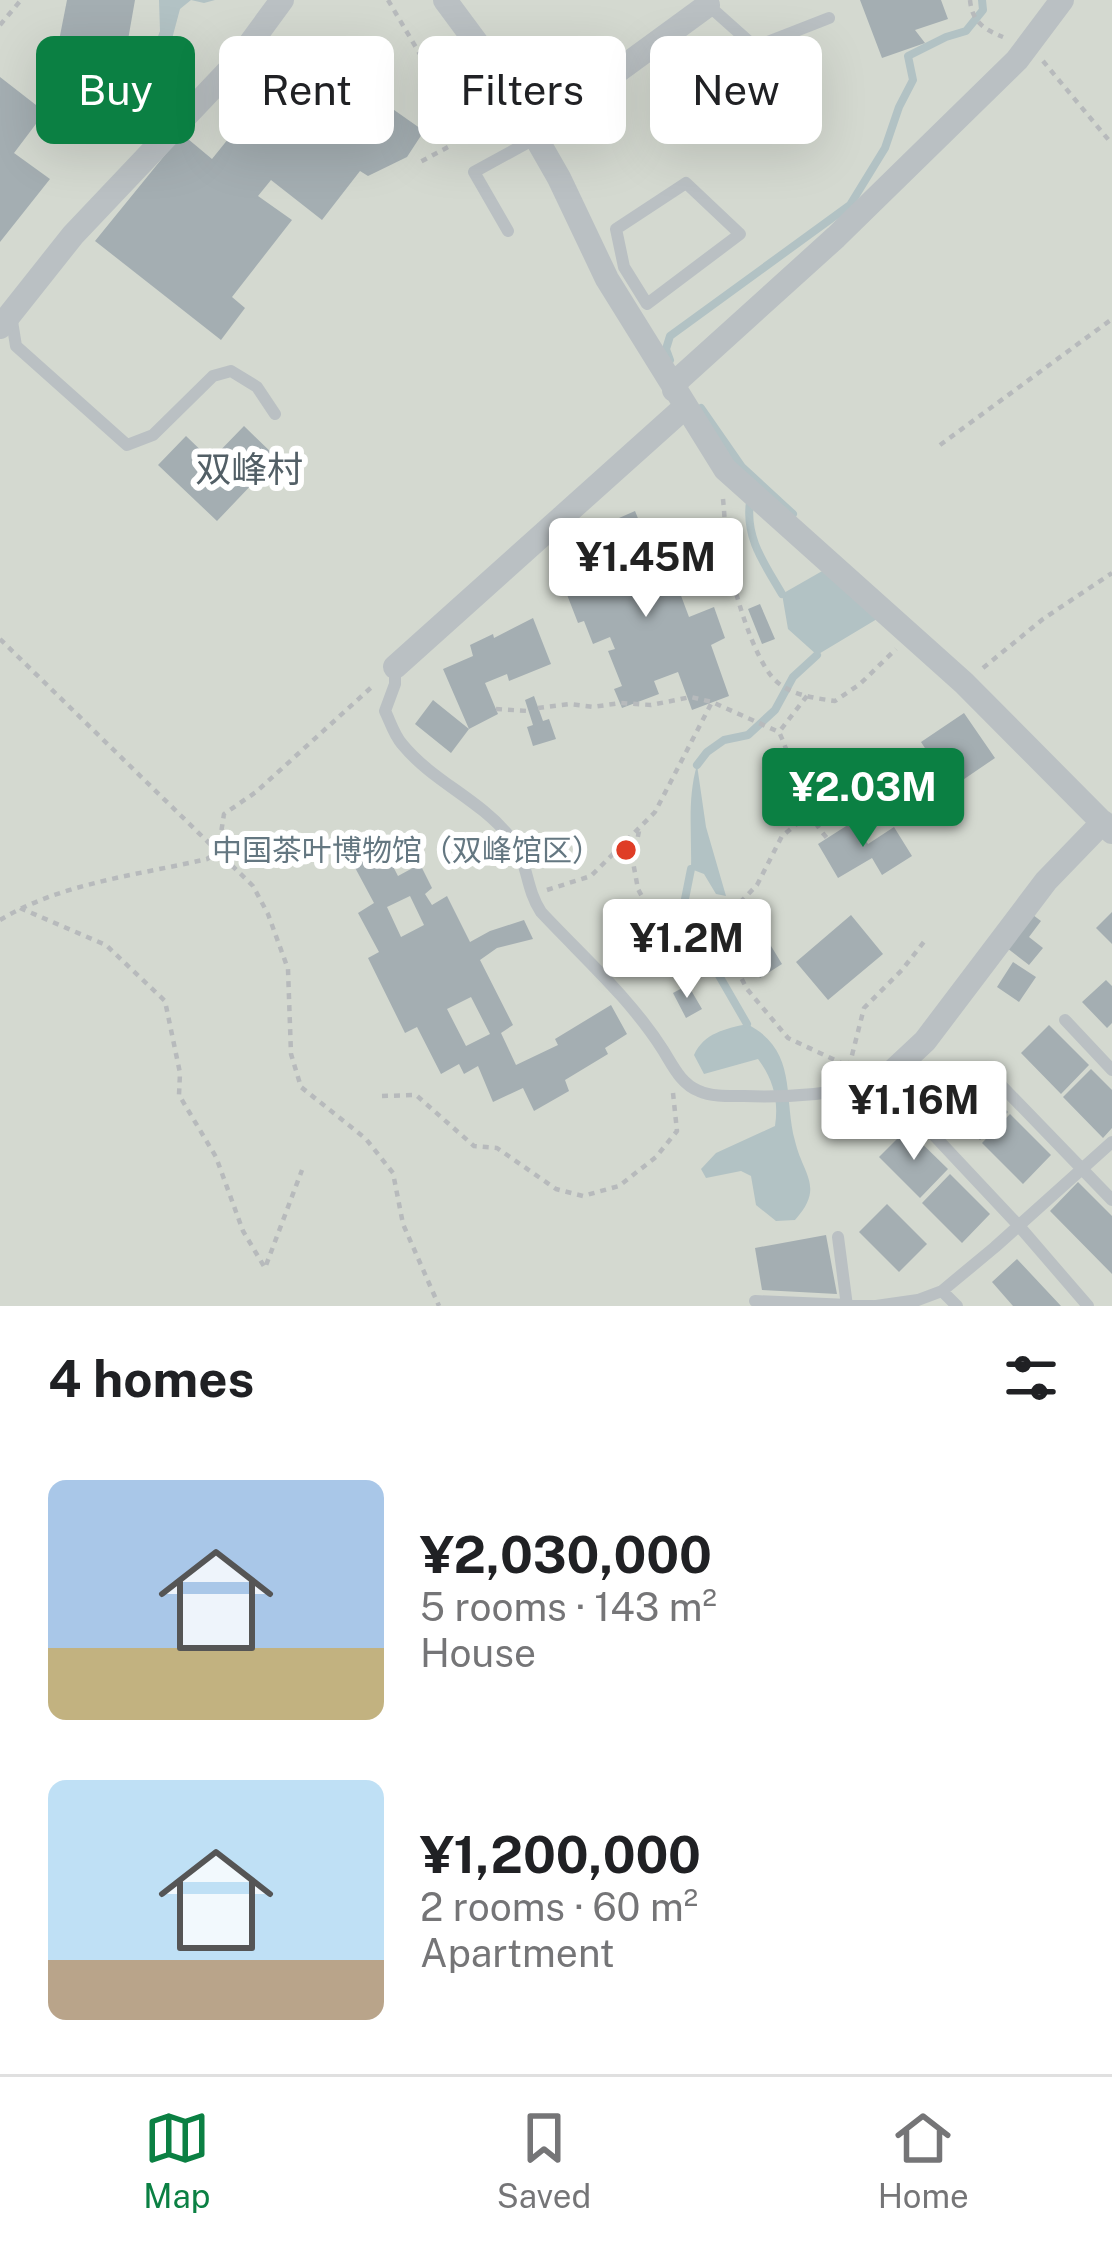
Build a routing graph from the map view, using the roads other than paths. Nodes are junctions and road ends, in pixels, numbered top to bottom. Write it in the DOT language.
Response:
graph roads {
  1 [pos="282,0"];
  2 [pos="445,0"];
  3 [pos="1062,0"];
  4 [pos="708,5"];
  5 [pos="830,18"];
  6 [pos="472,36"];
  7 [pos="626,65"];
  8 [pos="525,144"];
  9 [pos="539,144"];
  10 [pos="508,231"];
  11 [pos="615,273"];
  12 [pos="6,320"];
  13 [pos="682,387"];
  14 [pos="275,414"];
  15 [pos="395,667"];
  16 [pos="1108,827"];
  17 [pos="1065,1020"];
  18 [pos="1112,1070"];
  19 [pos="995,1081"];
  20 [pos="880,1083"];
  21 [pos="834,1126"];
  22 [pos="928,1129"];
  23 [pos="1112,1142"];
  24 [pos="1082,1169"];
  25 [pos="1112,1200"];
  26 [pos="1019,1226"];
  27 [pos="838,1237"];
  28 [pos="942,1291"];
  29 [pos="755,1301"];
  30 [pos="848,1305"];
  31 [pos="874,1306"];
  32 [pos="957,1306"];
  33 [pos="1088,1306"];
  1 -- 12 [label="street"];
  2 -- 6 [label="street"];
  3 -- 13 [label="street"];
  4 -- 5 [label="lane"];
  4 -- 7 [label="street"];
  8 -- 10 [label="lane"];
  9 -- 11 [label="street"];
  11 -- 11 [label="lane"];
  11 -- 13 [label="street"];
  12 -- 14 [label="lane"];
  13 -- 15 [label="street"];
  13 -- 16 [label="street"];
  15 -- 20 [label="lane"];
  16 -- 20 [label="street"];
  17 -- 18 [label="lane"];
  19 -- 24 [label="lane"];
  20 -- 21 [label="street"];
  22 -- 26 [label="lane"];
  23 -- 24 [label="lane"];
  24 -- 25 [label="lane"];
  24 -- 26 [label="lane"];
  26 -- 28 [label="lane"];
  26 -- 33 [label="lane"];
  27 -- 30 [label="lane"];
  28 -- 31 [label="lane"];
  28 -- 32 [label="lane"];
  29 -- 30 [label="lane"];
  30 -- 31 [label="lane"];
}
